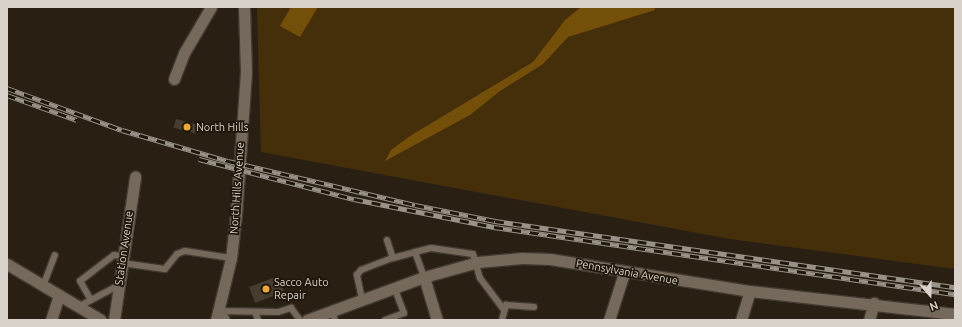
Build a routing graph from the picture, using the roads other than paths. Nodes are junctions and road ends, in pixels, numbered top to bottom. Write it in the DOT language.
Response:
graph roads {
  1 [pos="211,7"];
  2 [pos="244,7"];
  3 [pos="174,79"];
  4 [pos="135,176"];
  5 [pos="386,240"];
  6 [pos="415,252"];
  7 [pos="55,255"];
  8 [pos="231,258"];
  9 [pos="393,258"];
  10 [pos="123,259"];
  11 [pos="475,262"];
  12 [pos="7,264"];
  13 [pos="624,273"];
  14 [pos="424,277"];
  15 [pos="119,285"];
  16 [pos="43,286"];
  17 [pos="394,287"];
  18 [pos="750,291"];
  19 [pos="59,295"];
  20 [pos="362,299"];
  21 [pos="91,300"];
  22 [pos="874,303"];
  23 [pos="78,307"];
  24 [pos="534,307"];
  25 [pos="503,308"];
  26 [pos="255,312"];
  27 [pos="955,314"];
  28 [pos="333,315"];
  29 [pos="220,317"];
  30 [pos="51,320"];
  31 [pos="101,320"];
  32 [pos="114,320"];
  33 [pos="258,320"];
  34 [pos="300,320"];
  35 [pos="307,320"];
  36 [pos="385,320"];
  37 [pos="437,320"];
  38 [pos="502,320"];
  39 [pos="609,320"];
  40 [pos="741,320"];
  41 [pos="869,320"];
  1 -- 3 [label="main road"];
  2 -- 8 [label="main road, North Hills Avenue"];
  4 -- 10 [label="main road, Station Avenue"];
  5 -- 9 [label="lane"];
  6 -- 9 [label="lane"];
  6 -- 11 [label="lane"];
  6 -- 14 [label="lane"];
  7 -- 16 [label="lane"];
  8 -- 10 [label="lane"];
  8 -- 29 [label="main road, North Hills Avenue"];
  9 -- 20 [label="lane"];
  10 -- 15 [label="main road, Station Avenue"];
  10 -- 21 [label="lane"];
  11 -- 13 [label="main road, Pennsylvania Avenue"];
  11 -- 14 [label="main road, Pennsylvania Avenue"];
  11 -- 25 [label="lane"];
  12 -- 16 [label="main road"];
  13 -- 18 [label="main road, Pennsylvania Avenue"];
  13 -- 39 [label="main road"];
  14 -- 17 [label="main road, Pennsylvania Avenue"];
  14 -- 37 [label="main road"];
  15 -- 21 [label="lane"];
  15 -- 32 [label="main road, Station Avenue"];
  16 -- 19 [label="main road"];
  17 -- 20 [label="main road, Pennsylvania Avenue"];
  17 -- 36 [label="lane"];
  18 -- 22 [label="main road, Pennsylvania Avenue"];
  18 -- 40 [label="main road"];
  19 -- 23 [label="main road"];
  19 -- 30 [label="main road"];
  20 -- 28 [label="main road, Pennsylvania Avenue"];
  21 -- 23 [label="lane"];
  22 -- 27 [label="main road, Pennsylvania Avenue"];
  22 -- 41 [label="main road"];
  23 -- 31 [label="main road"];
  24 -- 25 [label="lane"];
  25 -- 38 [label="lane"];
  26 -- 29 [label="lane"];
  26 -- 33 [label="lane"];
  26 -- 34 [label="lane"];
  28 -- 35 [label="main road, Pennsylvania Avenue"];
}
